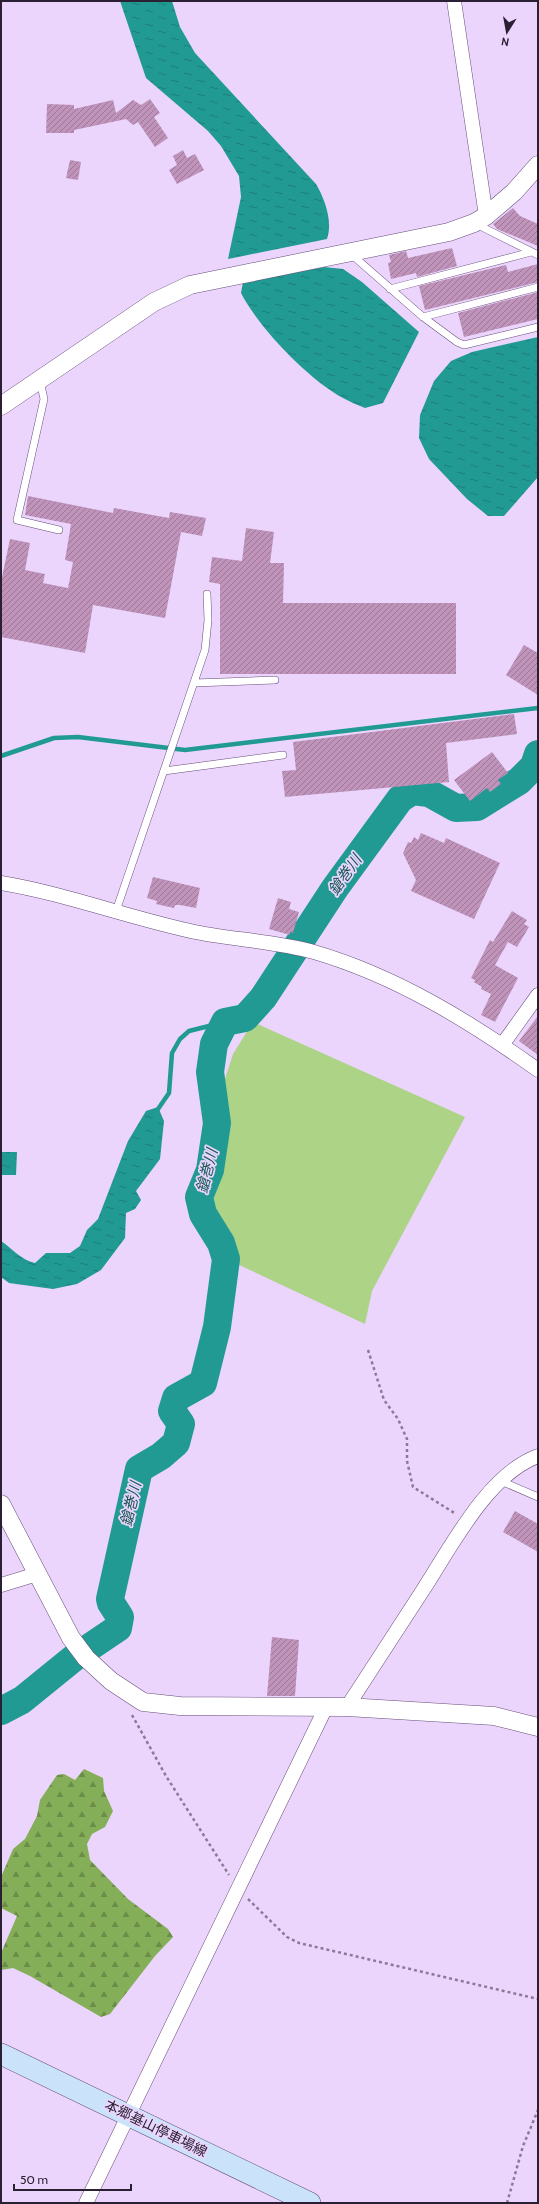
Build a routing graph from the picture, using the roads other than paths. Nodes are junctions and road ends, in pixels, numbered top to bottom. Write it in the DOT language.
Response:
graph roads {
  1 [pos="454,1"];
  2 [pos="538,165"];
  3 [pos="480,220"];
  4 [pos="531,252"];
  5 [pos="350,253"];
  6 [pos="538,255"];
  7 [pos="538,287"];
  8 [pos="390,289"];
  9 [pos="423,317"];
  10 [pos="538,327"];
  11 [pos="40,379"];
  12 [pos="1,406"];
  13 [pos="59,530"];
  14 [pos="207,594"];
  15 [pos="275,680"];
  16 [pos="194,683"];
  17 [pos="284,756"];
  18 [pos="164,771"];
  19 [pos="1,883"];
  20 [pos="116,911"];
  21 [pos="538,995"];
  22 [pos="502,1045"];
  23 [pos="538,1070"];
  24 [pos="538,1456"];
  25 [pos="501,1481"];
  26 [pos="538,1497"];
  27 [pos="1,1504"];
  28 [pos="37,1574"];
  29 [pos="1,1585"];
  30 [pos="326,1707"];
  31 [pos="347,1707"];
  32 [pos="538,1727"];
  33 [pos="1,2054"];
  34 [pos="129,2115"];
  35 [pos="86,2203"];
  36 [pos="310,2203"];
  1 -- 3 [label="street"];
  2 -- 3 [label="street"];
  3 -- 4 [label="lane"];
  3 -- 5 [label="street"];
  4 -- 6 [label="lane"];
  4 -- 8 [label="lane"];
  5 -- 8 [label="lane"];
  5 -- 11 [label="street"];
  7 -- 9 [label="lane"];
  8 -- 9 [label="lane"];
  9 -- 10 [label="lane"];
  11 -- 12 [label="street"];
  11 -- 13 [label="lane"];
  14 -- 16 [label="lane"];
  15 -- 16 [label="lane"];
  16 -- 18 [label="lane"];
  17 -- 18 [label="lane"];
  18 -- 20 [label="lane"];
  19 -- 20 [label="street"];
  20 -- 22 [label="street"];
  21 -- 22 [label="street"];
  22 -- 23 [label="street"];
  24 -- 25 [label="street"];
  25 -- 26 [label="lane"];
  25 -- 31 [label="street"];
  27 -- 28 [label="street"];
  28 -- 29 [label="street"];
  28 -- 30 [label="street"];
  30 -- 31 [label="street"];
  30 -- 34 [label="street"];
  31 -- 32 [label="street"];
  33 -- 34 [label="main road, 本郷基山停車場線"];
  34 -- 35 [label="street"];
  34 -- 36 [label="main road, 本郷基山停車場線"];
}
